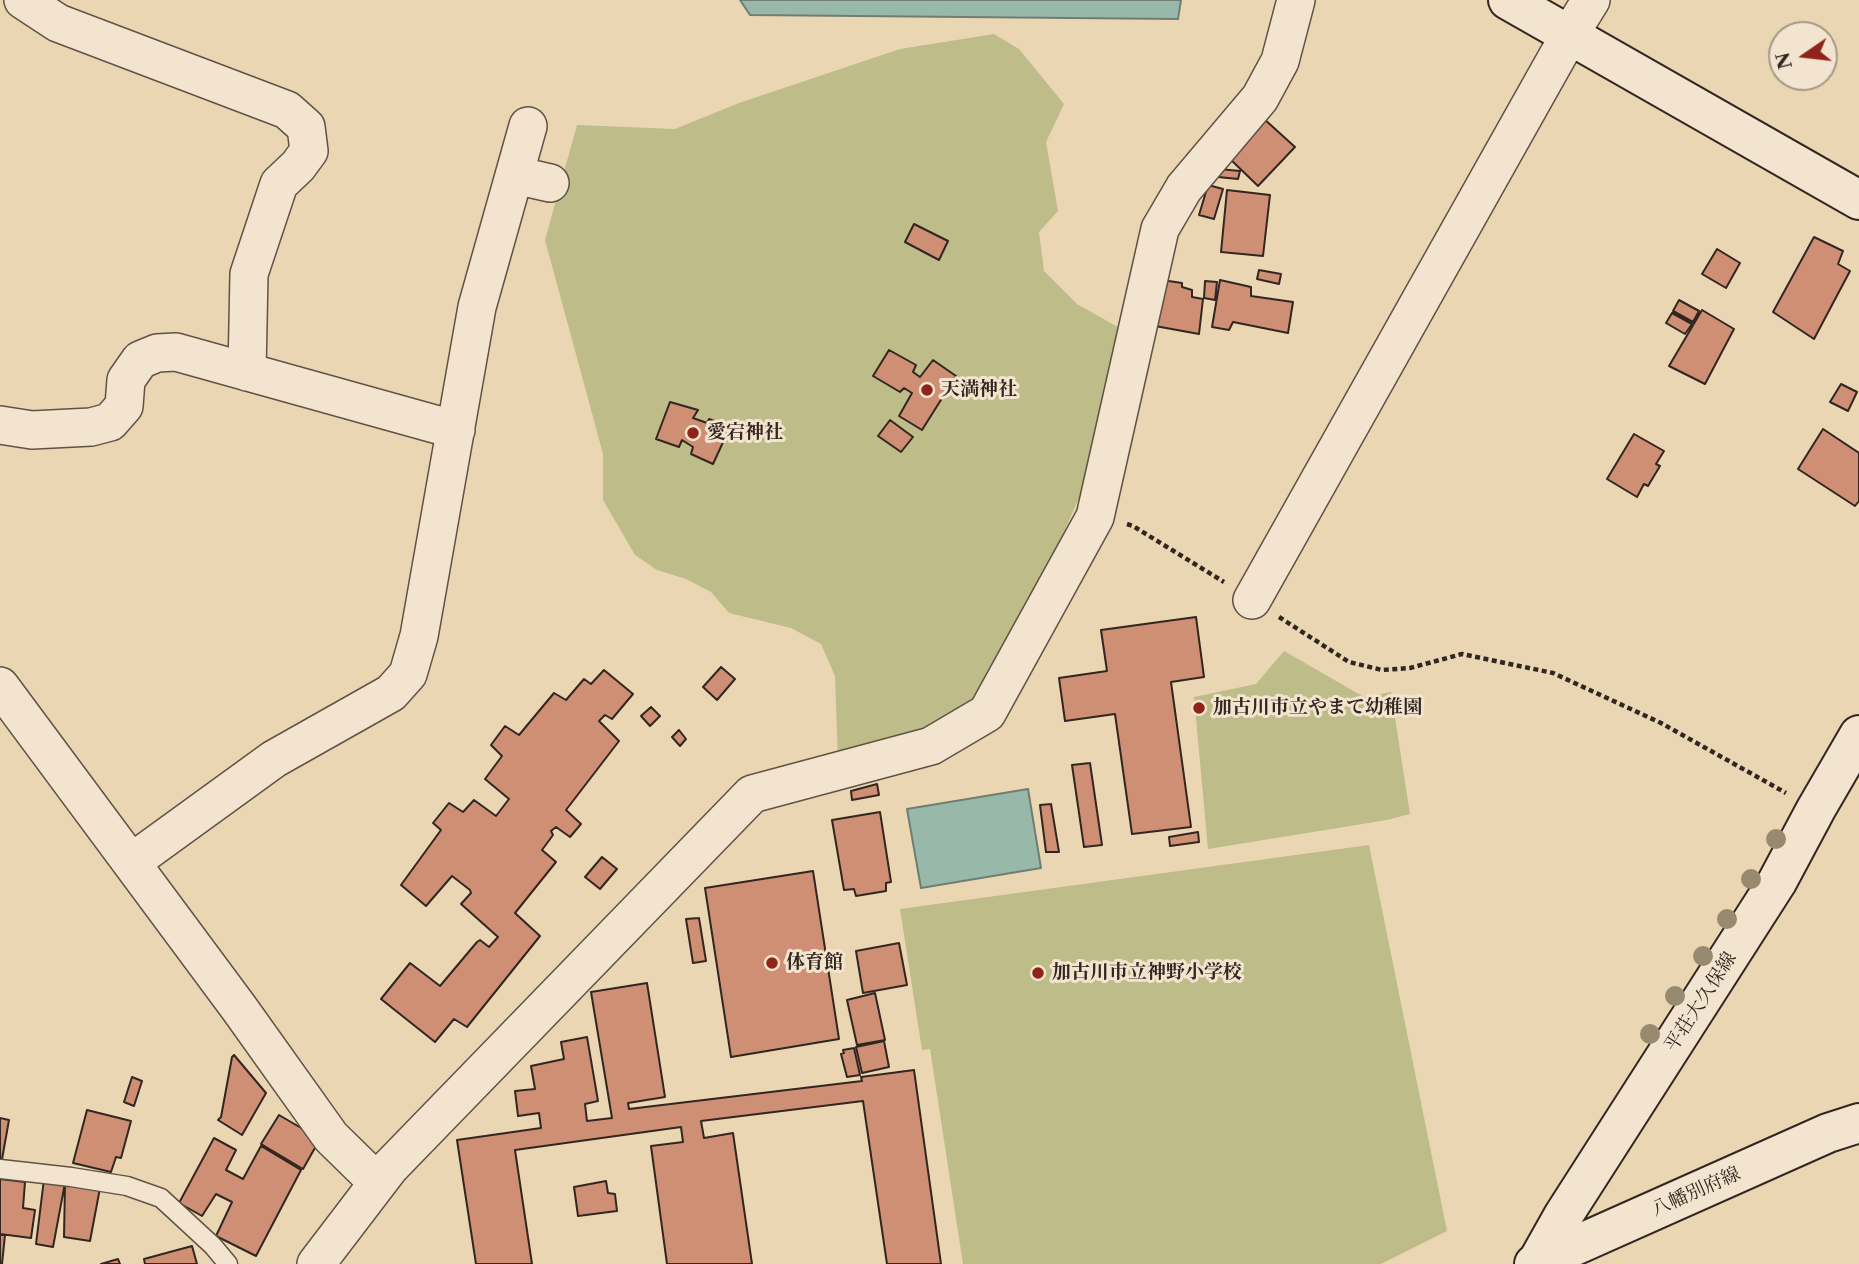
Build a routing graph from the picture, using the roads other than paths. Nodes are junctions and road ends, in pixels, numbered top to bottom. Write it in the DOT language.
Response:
graph roads {
  1 [pos="23,0"];
  2 [pos="1296,0"];
  3 [pos="1508,0"];
  4 [pos="1591,0"];
  5 [pos="1570,34"];
  6 [pos="528,126"];
  7 [pos="515,175"];
  8 [pos="550,183"];
  9 [pos="1859,200"];
  10 [pos="247,372"];
  11 [pos="0,425"];
  12 [pos="456,429"];
  13 [pos="1252,600"];
  14 [pos="0,686"];
  15 [pos="1859,735"];
  16 [pos="132,862"];
  17 [pos="1859,1123"];
  18 [pos="0,1169"];
  19 [pos="377,1182"];
  20 [pos="228,1264"];
  21 [pos="316,1264"];
  22 [pos="1535,1264"];
  1 -- 10 [label="street"];
  2 -- 19 [label="street"];
  3 -- 5 [label="main road"];
  4 -- 5 [label="street"];
  5 -- 9 [label="main road"];
  5 -- 13 [label="street"];
  6 -- 7 [label="street"];
  7 -- 8 [label="street"];
  7 -- 12 [label="street"];
  10 -- 11 [label="street"];
  10 -- 12 [label="street"];
  12 -- 16 [label="street"];
  14 -- 16 [label="street"];
  15 -- 22 [label="main road, 平荘大久保線"];
  16 -- 19 [label="street"];
  17 -- 22 [label="main road, 八幡別府線"];
  18 -- 20 [label="lane"];
  19 -- 21 [label="street"];
}
